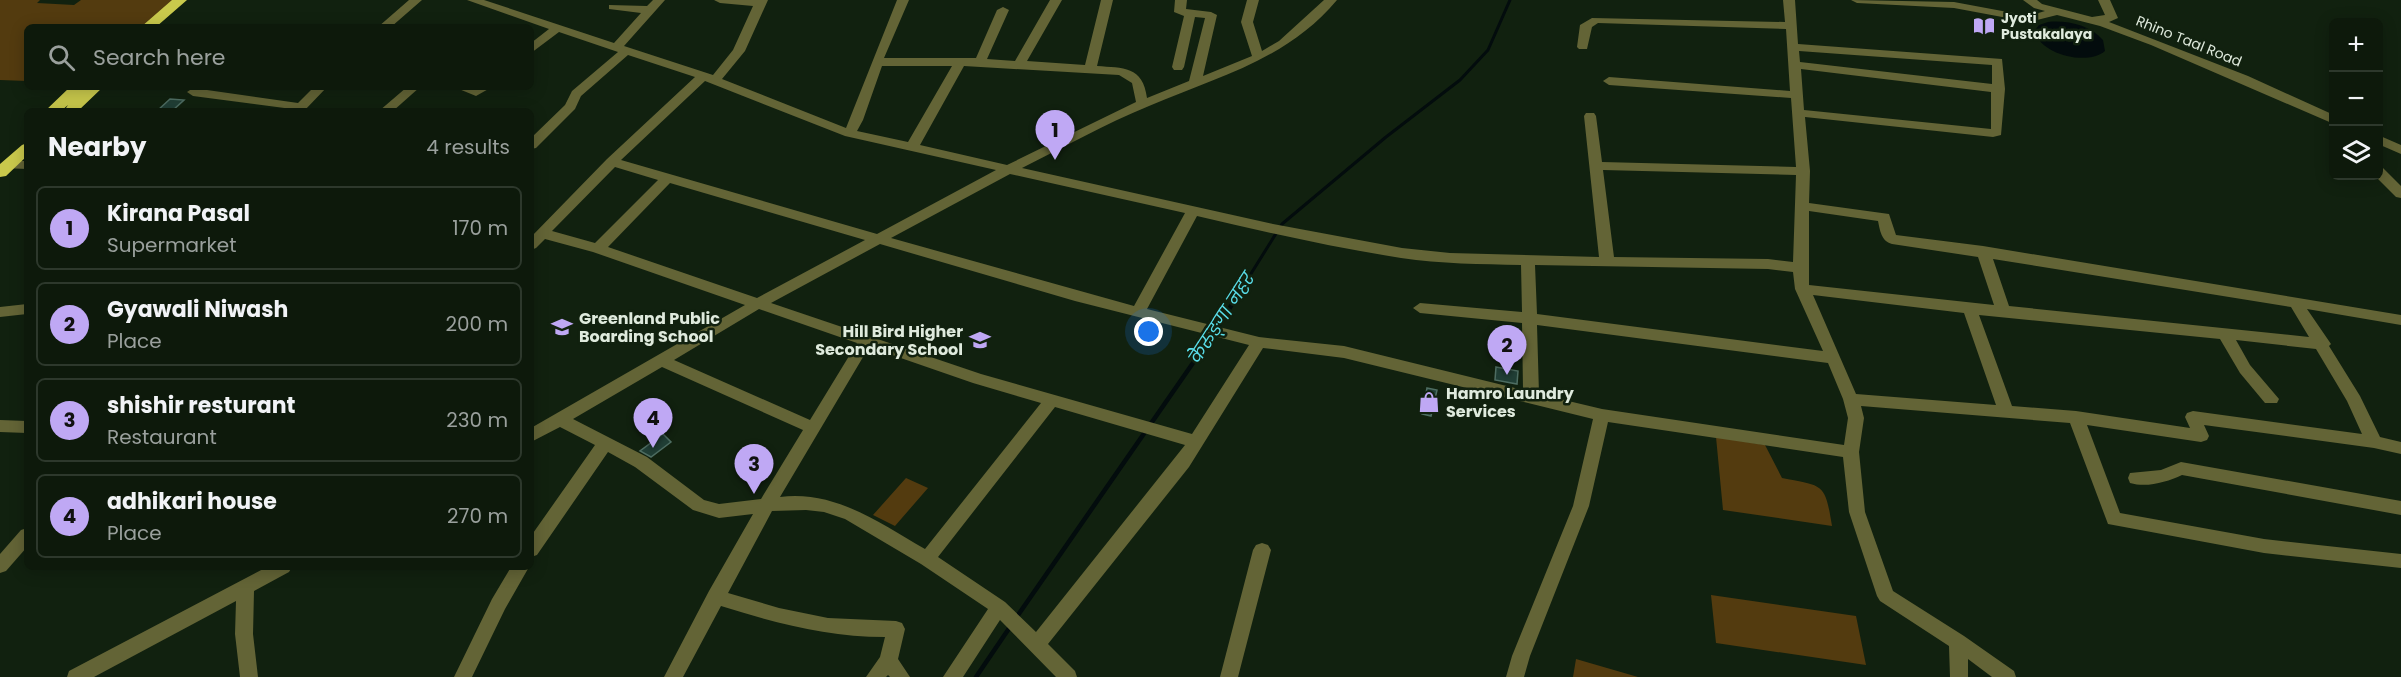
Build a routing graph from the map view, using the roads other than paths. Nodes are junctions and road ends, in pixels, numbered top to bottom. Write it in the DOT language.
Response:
graph roads {
  1 [pos="180,0"];
  2 [pos="195,0"];
  3 [pos="416,0"];
  4 [pos="473,0"];
  5 [pos="659,0"];
  6 [pos="720,0"];
  7 [pos="903,0"];
  8 [pos="1056,0"];
  9 [pos="1107,0"];
  10 [pos="1181,0"];
  11 [pos="1252,0"];
  12 [pos="1331,0"];
  13 [pos="1789,0"];
  14 [pos="1857,0"];
  15 [pos="2104,0"];
  16 [pos="761,1"];
  17 [pos="489,2"];
  18 [pos="613,7"];
  19 [pos="2034,8"];
  20 [pos="650,10"];
  21 [pos="1003,10"];
  22 [pos="1190,13"];
  23 [pos="2092,20"];
  24 [pos="152,24"];
  25 [pos="168,24"];
  26 [pos="388,24"];
  27 [pos="1792,27"];
  28 [pos="557,28"];
  29 [pos="534,47"];
  30 [pos="1583,47"];
  31 [pos="1792,47"];
  32 [pos="621,49"];
  33 [pos="1258,58"];
  34 [pos="877,62"];
  35 [pos="960,62"];
  36 [pos="980,62"];
  37 [pos="1019,65"];
  38 [pos="1795,65"];
  39 [pos="1178,67"];
  40 [pos="1090,68"];
  41 [pos="709,78"];
  42 [pos="1609,81"];
  43 [pos="1195,83"];
  44 [pos="1999,89"];
  45 [pos="76,90"];
  46 [pos="93,90"];
  47 [pos="318,90"];
  48 [pos="410,90"];
  49 [pos="193,92"];
  50 [pos="1797,95"];
  51 [pos="1142,104"];
  52 [pos="55,108"];
  53 [pos="72,108"];
  54 [pos="293,108"];
  55 [pos="300,108"];
  56 [pos="389,108"];
  57 [pos="1799,113"];
  58 [pos="1590,116"];
  59 [pos="2329,119"];
  60 [pos="849,133"];
  61 [pos="24,137"];
  62 [pos="2383,141"];
  63 [pos="534,142"];
  64 [pos="912,147"];
  65 [pos="24,150"];
  66 [pos="2401,150"];
  67 [pos="612,162"];
  68 [pos="3,164"];
  69 [pos="24,165"];
  70 [pos="1596,166"];
  71 [pos="1009,169"];
  72 [pos="1803,171"];
  73 [pos="2383,175"];
  74 [pos="667,178"];
  75 [pos="2401,194"];
  76 [pos="1802,206"];
  77 [pos="1192,211"];
  78 [pos="542,233"];
  79 [pos="878,238"];
  80 [pos="534,242"];
  81 [pos="598,249"];
  82 [pos="1983,251"];
  83 [pos="1528,260"];
  84 [pos="1607,262"];
  85 [pos="1800,268"];
  86 [pos="1802,289"];
  87 [pos="2296,303"];
  88 [pos="757,304"];
  89 [pos="1420,308"];
  90 [pos="24,309"];
  91 [pos="1970,309"];
  92 [pos="2003,311"];
  93 [pos="0,312"];
  94 [pos="1138,312"];
  95 [pos="1527,318"];
  96 [pos="2401,320"];
  97 [pos="2226,334"];
  98 [pos="865,342"];
  99 [pos="1259,342"];
  100 [pos="2323,344"];
  101 [pos="1831,358"];
  102 [pos="663,361"];
  103 [pos="1531,397"];
  104 [pos="1053,399"];
  105 [pos="1851,399"];
  106 [pos="2271,399"];
  107 [pos="2006,411"];
  108 [pos="1602,415"];
  109 [pos="2076,417"];
  110 [pos="561,420"];
  111 [pos="24,424"];
  112 [pos="0,426"];
  113 [pos="813,428"];
  114 [pos="534,434"];
  115 [pos="1197,442"];
  116 [pos="2374,442"];
  117 [pos="605,443"];
  118 [pos="2401,448"];
  119 [pos="1851,452"];
  120 [pos="2136,478"];
  121 [pos="766,506"];
  122 [pos="2401,508"];
  123 [pos="24,538"];
  124 [pos="534,546"];
  125 [pos="1262,550"];
  126 [pos="927,558"];
  127 [pos="2401,561"];
  128 [pos="0,566"];
  129 [pos="277,570"];
  130 [pos="518,570"];
  131 [pos="245,586"];
  132 [pos="715,597"];
  133 [pos="1003,610"];
  134 [pos="1958,642"];
  135 [pos="1036,645"];
  136 [pos="888,661"];
  137 [pos="76,677"];
  138 [pos="249,677"];
  139 [pos="463,677"];
  140 [pos="673,677"];
  141 [pos="875,677"];
  142 [pos="901,677"];
  143 [pos="952,677"];
  144 [pos="1068,677"];
  145 [pos="1229,677"];
  146 [pos="1515,677"];
  147 [pos="1959,677"];
  148 [pos="2007,677"];
  1 -- 24 [label="highway"];
  2 -- 25 [label="highway"];
  3 -- 26 [label="street"];
  4 -- 17 [label="street"];
  5 -- 20 [label="street"];
  6 -- 16 [label="street"];
  7 -- 34 [label="street"];
  8 -- 37 [label="street"];
  9 -- 40 [label="street"];
  10 -- 22 [label="street"];
  11 -- 33 [label="street"];
  12 -- 33 [label="street"];
  13 -- 27 [label="street"];
  14 -- 19 [label="street, Rhino Taal Road"];
  15 -- 23 [label="street"];
  16 -- 41 [label="street"];
  17 -- 28 [label="street"];
  18 -- 20 [label="street"];
  19 -- 23 [label="street, Rhino Taal Road"];
  20 -- 32 [label="street"];
  21 -- 36 [label="street"];
  22 -- 39 [label="street"];
  22 -- 43 [label="street"];
  23 -- 59 [label="street, Rhino Taal Road"];
  27 -- 30 [label="street"];
  27 -- 31 [label="street"];
  28 -- 29 [label="street"];
  28 -- 32 [label="street"];
  31 -- 38 [label="street"];
  31 -- 44 [label="street"];
  32 -- 41 [label="street"];
  32 -- 63 [label="street"];
  33 -- 43 [label="street"];
  34 -- 35 [label="street"];
  34 -- 60 [label="street"];
  35 -- 36 [label="street"];
  35 -- 64 [label="street"];
  36 -- 37 [label="street"];
  37 -- 40 [label="street"];
  38 -- 44 [label="street"];
  38 -- 50 [label="street"];
  40 -- 51 [label="street"];
  41 -- 60 [label="street"];
  41 -- 67 [label="street"];
  42 -- 50 [label="street"];
  43 -- 51 [label="street"];
  44 -- 57 [label="street"];
  45 -- 52 [label="highway"];
  46 -- 53 [label="highway"];
  47 -- 55 [label="street"];
  48 -- 56 [label="street"];
  49 -- 54 [label="street"];
  50 -- 57 [label="street"];
  51 -- 71 [label="street"];
  57 -- 72 [label="street"];
  58 -- 70 [label="street"];
  60 -- 64 [label="street"];
  61 -- 68 [label="highway"];
  62 -- 66 [label="street"];
  64 -- 71 [label="street"];
  65 -- 68 [label="highway"];
  67 -- 74 [label="street"];
  67 -- 78 [label="street"];
  68 -- 69 [label="street"];
  70 -- 72 [label="street"];
  70 -- 84 [label="street"];
  71 -- 77 [label="street"];
  71 -- 79 [label="street"];
  72 -- 76 [label="street"];
  73 -- 75 [label="street"];
  74 -- 79 [label="street"];
  74 -- 81 [label="street"];
  76 -- 82 [label="street"];
  76 -- 85 [label="street"];
  77 -- 83 [label="street"];
  77 -- 94 [label="street"];
  78 -- 80 [label="street"];
  78 -- 81 [label="street"];
  79 -- 88 [label="street"];
  79 -- 94 [label="street"];
  81 -- 88 [label="street"];
  82 -- 87 [label="street"];
  82 -- 92 [label="street"];
  83 -- 84 [label="street"];
  83 -- 95 [label="street"];
  84 -- 85 [label="street"];
  85 -- 86 [label="street"];
  86 -- 91 [label="street"];
  86 -- 101 [label="street"];
  87 -- 96 [label="street"];
  87 -- 100 [label="street"];
  88 -- 98 [label="street"];
  88 -- 102 [label="street"];
  89 -- 95 [label="street"];
  90 -- 93 [label="street"];
  91 -- 92 [label="street"];
  91 -- 107 [label="street"];
  92 -- 97 [label="street"];
  94 -- 99 [label="street"];
  95 -- 101 [label="street"];
  95 -- 103 [label="street"];
  97 -- 100 [label="street"];
  97 -- 106 [label="street"];
  98 -- 104 [label="street"];
  98 -- 113 [label="street"];
  99 -- 103 [label="street"];
  99 -- 115 [label="street"];
  100 -- 116 [label="street"];
  101 -- 105 [label="street"];
  102 -- 110 [label="street"];
  102 -- 113 [label="street"];
  103 -- 108 [label="street"];
  104 -- 115 [label="street"];
  104 -- 126 [label="street"];
  105 -- 107 [label="street"];
  105 -- 119 [label="street"];
  107 -- 109 [label="street"];
  108 -- 119 [label="street"];
  108 -- 146 [label="street"];
  109 -- 116 [label="street"];
  109 -- 127 [label="street"];
  110 -- 114 [label="street"];
  110 -- 117 [label="street"];
  111 -- 112 [label="street"];
  113 -- 121 [label="street"];
  115 -- 135 [label="street"];
  116 -- 118 [label="street"];
  117 -- 121 [label="street"];
  117 -- 124 [label="street"];
  119 -- 134 [label="street"];
  120 -- 122 [label="street"];
  121 -- 126 [label="street"];
  121 -- 132 [label="street"];
  123 -- 128 [label="street"];
  125 -- 145 [label="street"];
  126 -- 133 [label="street"];
  129 -- 131 [label="street"];
  130 -- 139 [label="street"];
  131 -- 137 [label="street"];
  131 -- 138 [label="street"];
  132 -- 136 [label="street"];
  132 -- 140 [label="street"];
  133 -- 135 [label="street"];
  133 -- 143 [label="street"];
  134 -- 147 [label="street"];
  134 -- 148 [label="street"];
  135 -- 144 [label="street"];
  136 -- 141 [label="street"];
  136 -- 142 [label="street"];
}
